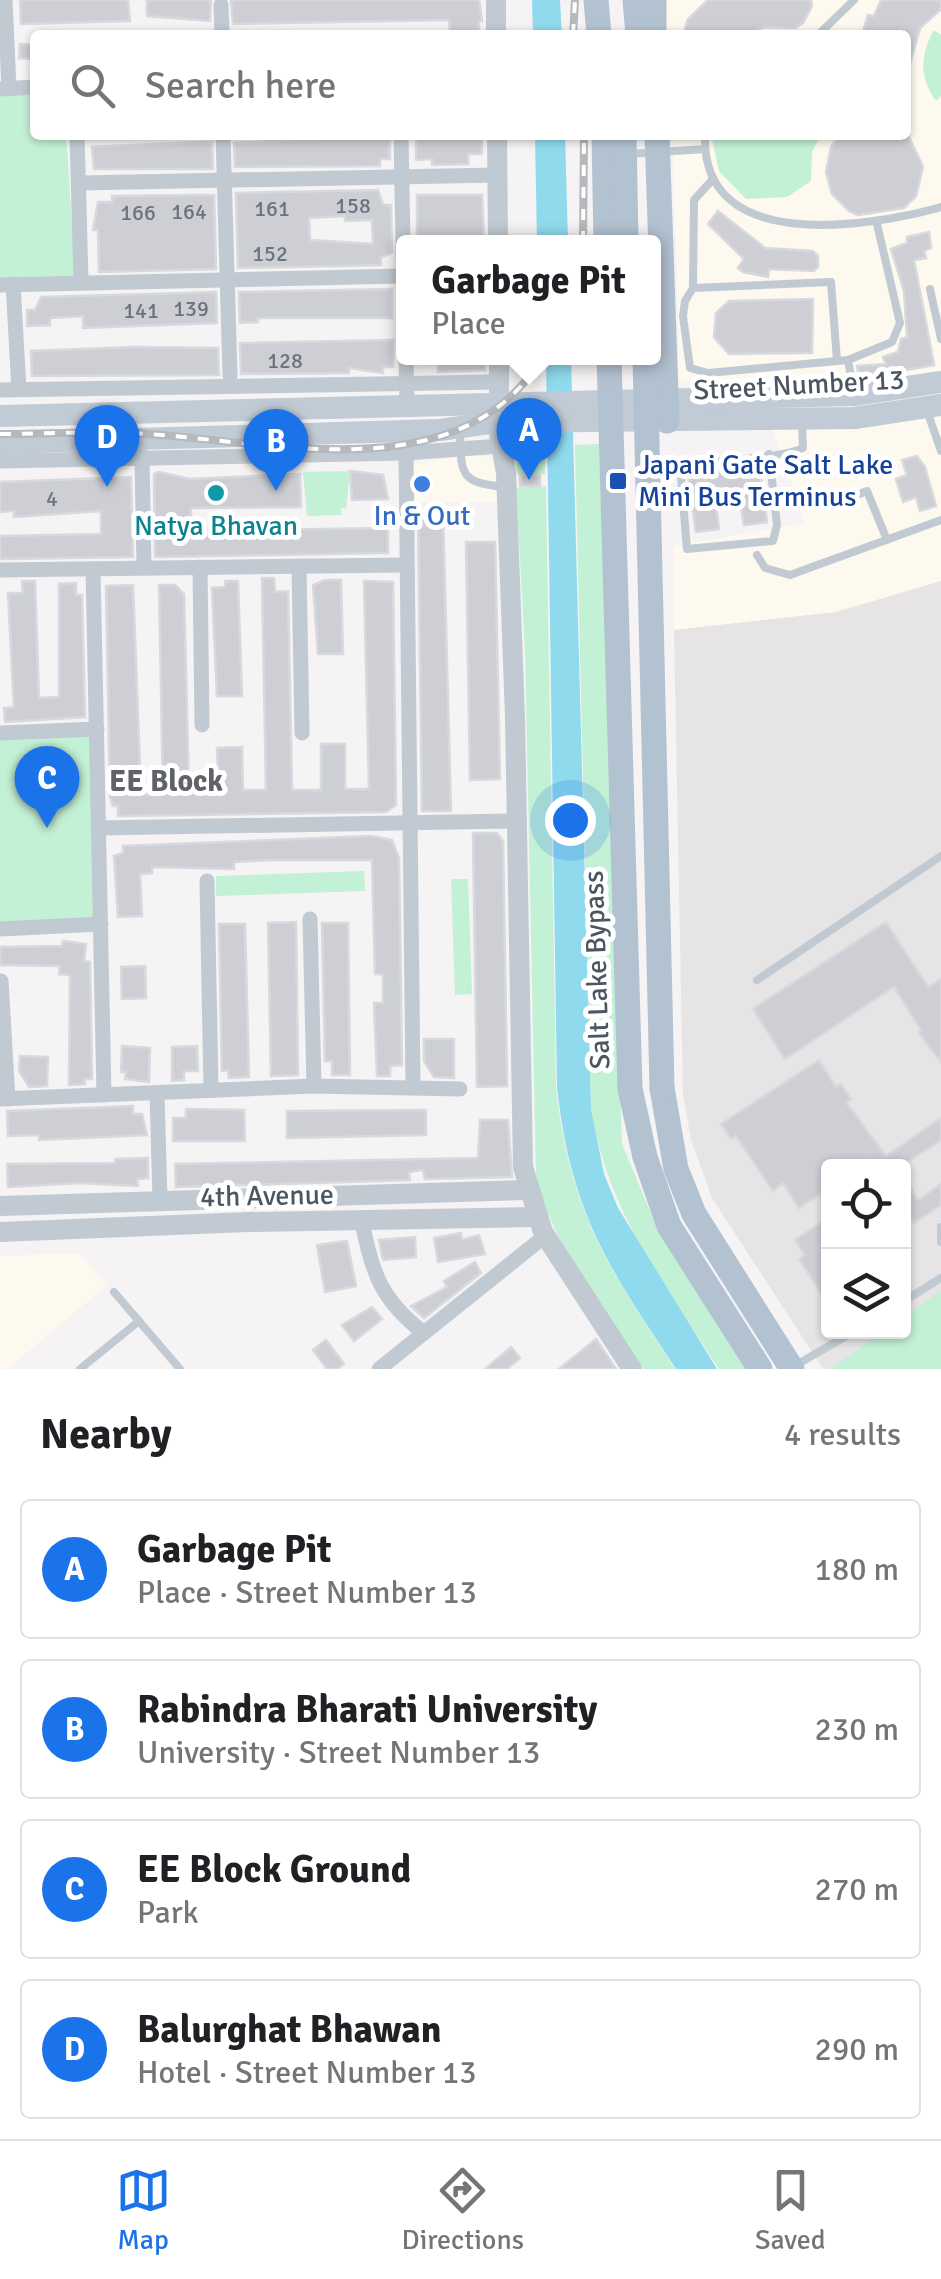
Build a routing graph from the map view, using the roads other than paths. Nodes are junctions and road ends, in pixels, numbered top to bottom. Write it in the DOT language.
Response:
graph roads {
  1 [pos="5,0"];
  2 [pos="496,0"];
  3 [pos="596,0"];
  4 [pos="619,0"];
  5 [pos="635,0"];
  6 [pos="654,0"];
  7 [pos="854,0"];
  8 [pos="221,5"];
  9 [pos="222,30"];
  10 [pos="496,30"];
  11 [pos="599,30"];
  12 [pos="622,30"];
  13 [pos="638,30"];
  14 [pos="654,30"];
  15 [pos="823,30"];
  16 [pos="30,88"];
  17 [pos="4,89"];
  18 [pos="78,140"];
  19 [pos="223,140"];
  20 [pos="401,140"];
  21 [pos="497,140"];
  22 [pos="624,140"];
  23 [pos="651,140"];
  24 [pos="705,140"];
  25 [pos="604,145"];
  26 [pos="705,148"];
  27 [pos="498,175"];
  28 [pos="402,177"];
  29 [pos="713,179"];
  30 [pos="222,181"];
  31 [pos="79,184"];
  32 [pos="941,207"];
  33 [pos="877,224"];
  34 [pos="403,235"];
  35 [pos="498,235"];
  36 [pos="606,235"];
  37 [pos="626,235"];
  38 [pos="643,235"];
  39 [pos="656,235"];
  40 [pos="396,276"];
  41 [pos="226,279"];
  42 [pos="81,282"];
  43 [pos="7,284"];
  44 [pos="693,288"];
  45 [pos="930,289"];
  46 [pos="661,320"];
  47 [pos="941,339"];
  48 [pos="848,360"];
  49 [pos="837,361"];
  50 [pos="406,365"];
  51 [pos="499,365"];
  52 [pos="608,365"];
  53 [pos="628,365"];
  54 [pos="645,365"];
  55 [pos="230,374"];
  56 [pos="18,389"];
  57 [pos="0,390"];
  58 [pos="407,393"];
  59 [pos="854,395"];
  60 [pos="934,395"];
  61 [pos="666,410"];
  62 [pos="600,411"];
  63 [pos="160,412"];
  64 [pos="500,415"];
  65 [pos="0,416"];
  66 [pos="802,419"];
  67 [pos="460,438"];
  68 [pos="161,439"];
  69 [pos="0,443"];
  70 [pos="96,450"];
  71 [pos="941,451"];
  72 [pos="406,453"];
  73 [pos="770,454"];
  74 [pos="142,456"];
  75 [pos="0,461"];
  76 [pos="506,487"];
  77 [pos="828,506"];
  78 [pos="941,520"];
  79 [pos="887,540"];
  80 [pos="756,554"];
  81 [pos="404,565"];
  82 [pos="299,566"];
  83 [pos="144,568"];
  84 [pos="200,568"];
  85 [pos="93,569"];
  86 [pos="0,570"];
  87 [pos="202,725"];
  88 [pos="96,729"];
  89 [pos="0,733"];
  90 [pos="302,733"];
  91 [pos="516,821"];
  92 [pos="408,822"];
  93 [pos="98,828"];
  94 [pos="941,856"];
  95 [pos="208,881"];
  96 [pos="310,919"];
  97 [pos="100,924"];
  98 [pos="0,929"];
  99 [pos="756,980"];
  100 [pos="1,981"];
  101 [pos="314,1086"];
  102 [pos="412,1088"];
  103 [pos="653,1088"];
  104 [pos="460,1089"];
  105 [pos="212,1090"];
  106 [pos="158,1092"];
  107 [pos="104,1095"];
  108 [pos="4,1099"];
  109 [pos="641,1132"];
  110 [pos="680,1155"];
  111 [pos="527,1190"];
  112 [pos="248,1199"];
  113 [pos="160,1201"];
  114 [pos="0,1206"];
  115 [pos="248,1222"];
  116 [pos="362,1222"];
  117 [pos="540,1227"];
  118 [pos="941,1227"];
  119 [pos="0,1232"];
  120 [pos="941,1242"];
  121 [pos="941,1278"];
  122 [pos="114,1292"];
  123 [pos="911,1297"];
  124 [pos="139,1321"];
  125 [pos="424,1334"];
  126 [pos="842,1339"];
  127 [pos="801,1364"];
  128 [pos="383,1368"];
  129 [pos="80,1369"];
  130 [pos="180,1369"];
  131 [pos="632,1369"];
  132 [pos="760,1369"];
  1 -- 17 [label="street"];
  2 -- 10 [label="street"];
  3 -- 11 [label="main road"];
  4 -- 12 [label="main road"];
  5 -- 13 [label="main road"];
  6 -- 14 [label="main road"];
  7 -- 15 [label="lane"];
  8 -- 9 [label="street"];
  16 -- 17 [label="street"];
  18 -- 31 [label="street"];
  19 -- 30 [label="street"];
  20 -- 28 [label="street"];
  21 -- 27 [label="street"];
  22 -- 37 [label="main road, bridge"];
  23 -- 25 [label="lane"];
  23 -- 26 [label="lane"];
  23 -- 38 [label="main road"];
  23 -- 39 [label="main road"];
  24 -- 26 [label="lane"];
  25 -- 36 [label="main road"];
  26 -- 29 [label="lane"];
  27 -- 28 [label="street"];
  27 -- 35 [label="street"];
  28 -- 30 [label="street"];
  28 -- 34 [label="street"];
  29 -- 33 [label="lane"];
  29 -- 44 [label="lane"];
  30 -- 31 [label="street"];
  30 -- 41 [label="street"];
  31 -- 42 [label="street"];
  32 -- 33 [label="lane"];
  33 -- 48 [label="lane"];
  40 -- 41 [label="street"];
  41 -- 42 [label="street"];
  41 -- 55 [label="street"];
  42 -- 43 [label="street"];
  43 -- 56 [label="street"];
  44 -- 49 [label="lane"];
  44 -- 49 [label="lane"];
  45 -- 47 [label="lane"];
  46 -- 61 [label="main road"];
  48 -- 49 [label="lane"];
  48 -- 59 [label="lane"];
  50 -- 58 [label="street"];
  51 -- 64 [label="street"];
  52 -- 62 [label="main road, Salt Lake Bypass"];
  53 -- 103 [label="main road"];
  54 -- 103 [label="main road, bridge"];
  56 -- 57 [label="street"];
  56 -- 58 [label="street"];
  58 -- 63 [label="main road, Street Number 13"];
  58 -- 64 [label="main road, Street Number 13"];
  59 -- 60 [label="main road, Street Number 13"];
  59 -- 61 [label="main road, Street Number 13"];
  60 -- 66 [label="main road, Street Number 13"];
  60 -- 71 [label="lane"];
  61 -- 62 [label="main road, Street Number 13"];
  61 -- 66 [label="main road, Street Number 13"];
  62 -- 64 [label="main road, Street Number 13"];
  62 -- 109 [label="main road, Salt Lake Bypass"];
  63 -- 65 [label="main road, Street Number 13"];
  63 -- 68 [label="main road"];
  64 -- 67 [label="main road, Street Number 13"];
  64 -- 76 [label="street"];
  66 -- 73 [label="lane"];
  67 -- 68 [label="main road, Street Number 13"];
  67 -- 72 [label="street"];
  67 -- 76 [label="lane"];
  68 -- 70 [label="main road, Street Number 13"];
  69 -- 70 [label="main road, Street Number 13"];
  70 -- 74 [label="street"];
  70 -- 75 [label="street"];
  72 -- 74 [label="street"];
  72 -- 81 [label="street"];
  73 -- 73 [label="lane"];
  74 -- 83 [label="street"];
  76 -- 91 [label="street"];
  77 -- 79 [label="lane"];
  78 -- 79 [label="lane"];
  79 -- 80 [label="lane"];
  81 -- 82 [label="street"];
  81 -- 92 [label="street"];
  82 -- 84 [label="street"];
  82 -- 90 [label="street"];
  83 -- 84 [label="street"];
  83 -- 85 [label="street"];
  84 -- 87 [label="street"];
  85 -- 86 [label="street"];
  85 -- 88 [label="street"];
  88 -- 89 [label="street"];
  88 -- 93 [label="street"];
  91 -- 92 [label="street"];
  91 -- 111 [label="street"];
  92 -- 93 [label="street"];
  92 -- 102 [label="street"];
  93 -- 97 [label="street"];
  94 -- 99 [label="lane"];
  95 -- 105 [label="street"];
  96 -- 101 [label="street"];
  97 -- 98 [label="street"];
  97 -- 107 [label="street"];
  100 -- 108 [label="street"];
  101 -- 102 [label="street"];
  101 -- 105 [label="street"];
  102 -- 104 [label="street"];
  103 -- 109 [label="main road"];
  103 -- 110 [label="main road"];
  105 -- 106 [label="street"];
  106 -- 107 [label="street"];
  106 -- 113 [label="street"];
  107 -- 108 [label="street"];
  109 -- 132 [label="main road, Salt Lake Bypass"];
  110 -- 127 [label="main road"];
  110 -- 127 [label="main road"];
  111 -- 112 [label="street, 4th Avenue"];
  111 -- 117 [label="street"];
  112 -- 113 [label="street, 4th Avenue"];
  112 -- 115 [label="street"];
  113 -- 114 [label="street, 4th Avenue"];
  115 -- 116 [label="street, 4th Avenue"];
  115 -- 119 [label="street, 4th Avenue"];
  116 -- 117 [label="street, 4th Avenue"];
  116 -- 125 [label="street"];
  117 -- 125 [label="street"];
  117 -- 131 [label="street"];
  118 -- 120 [label="lane"];
  121 -- 123 [label="lane"];
  122 -- 124 [label="lane"];
  124 -- 129 [label="lane"];
  124 -- 130 [label="lane"];
  125 -- 128 [label="street"];
  126 -- 127 [label="lane"];
}
